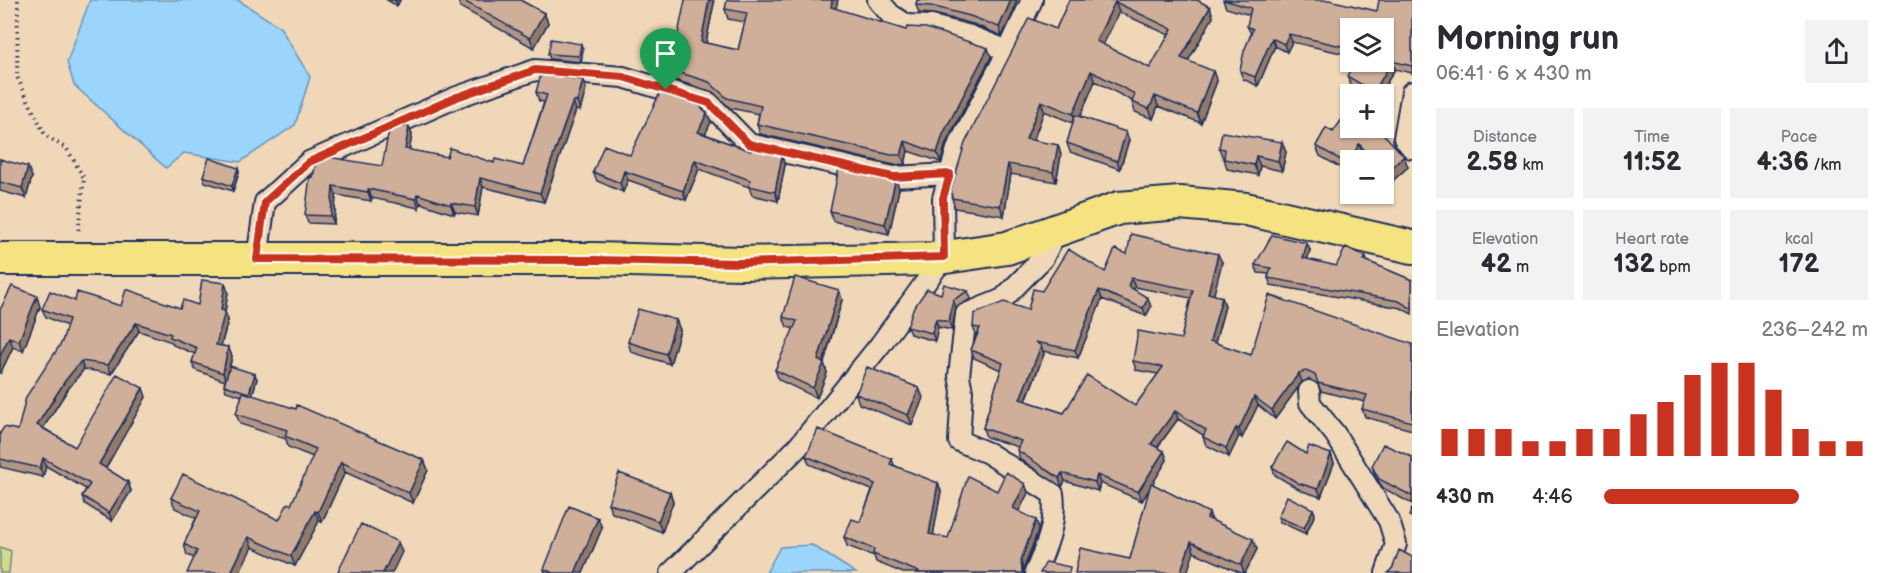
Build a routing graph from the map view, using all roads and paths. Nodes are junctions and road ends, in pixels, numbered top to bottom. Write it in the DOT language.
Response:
graph roads {
  1 [pos="18,0"];
  2 [pos="878,0"];
  3 [pos="1032,0"];
  4 [pos="1008,51"];
  5 [pos="1412,92"];
  6 [pos="1412,148"];
  7 [pos="950,174"];
  8 [pos="1057,230"];
  9 [pos="1412,247"];
  10 [pos="944,257"];
  11 [pos="76,258"];
  12 [pos="0,259"];
  13 [pos="257,259"];
  14 [pos="1310,391"];
  15 [pos="670,573"];
  16 [pos="1035,573"];
  17 [pos="1386,573"];
  1 -- 11 [label="path"];
  2 -- 4 [label="street"];
  3 -- 4 [label="street"];
  4 -- 7 [label="street"];
  5 -- 6 [label="street"];
  7 -- 10 [label="street"];
  7 -- 13 [label="street"];
  8 -- 9 [label="main road"];
  8 -- 10 [label="main road"];
  8 -- 16 [label="street"];
  10 -- 13 [label="main road"];
  10 -- 15 [label="street"];
  11 -- 12 [label="main road"];
  11 -- 13 [label="main road"];
  14 -- 17 [label="street"];
}
